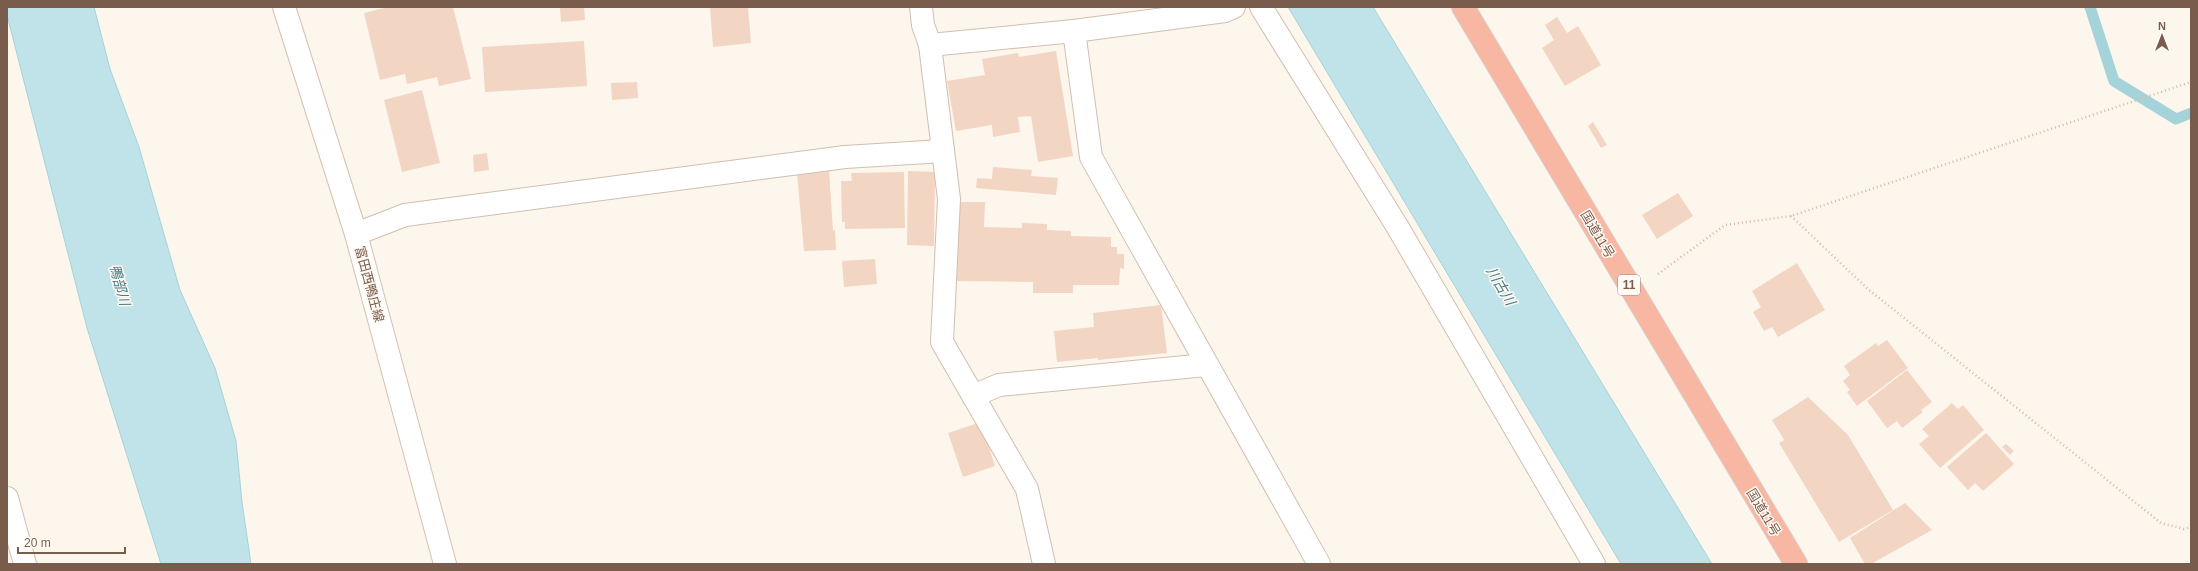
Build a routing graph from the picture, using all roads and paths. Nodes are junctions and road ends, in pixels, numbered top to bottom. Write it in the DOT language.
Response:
graph roads {
  1 [pos="284,7"];
  2 [pos="921,7"];
  3 [pos="1234,7"];
  4 [pos="1261,7"];
  5 [pos="1463,7"];
  6 [pos="1074,31"];
  7 [pos="930,45"];
  8 [pos="2191,82"];
  9 [pos="942,151"];
  10 [pos="1791,216"];
  11 [pos="356,234"];
  12 [pos="1632,289"];
  13 [pos="1206,365"];
  14 [pos="973,396"];
  15 [pos="7,498"];
  16 [pos="2191,526"];
  17 [pos="26,564"];
  18 [pos="445,564"];
  19 [pos="1044,564"];
  20 [pos="1319,564"];
  21 [pos="1594,564"];
  22 [pos="1796,564"];
  1 -- 11 [label="street, 富田西鴨庄線"];
  2 -- 7 [label="street"];
  3 -- 6 [label="street"];
  4 -- 21 [label="street"];
  5 -- 12 [label="highway, 国道11号 / 11"];
  6 -- 7 [label="street"];
  6 -- 13 [label="street"];
  7 -- 9 [label="street"];
  8 -- 10 [label="path"];
  9 -- 11 [label="street"];
  9 -- 14 [label="street"];
  10 -- 12 [label="path"];
  10 -- 16 [label="path"];
  11 -- 18 [label="street, 富田西鴨庄線"];
  12 -- 22 [label="highway, 国道11号 / 11"];
  13 -- 14 [label="street"];
  13 -- 20 [label="street"];
  14 -- 19 [label="street"];
  15 -- 17 [label="street"];
}
